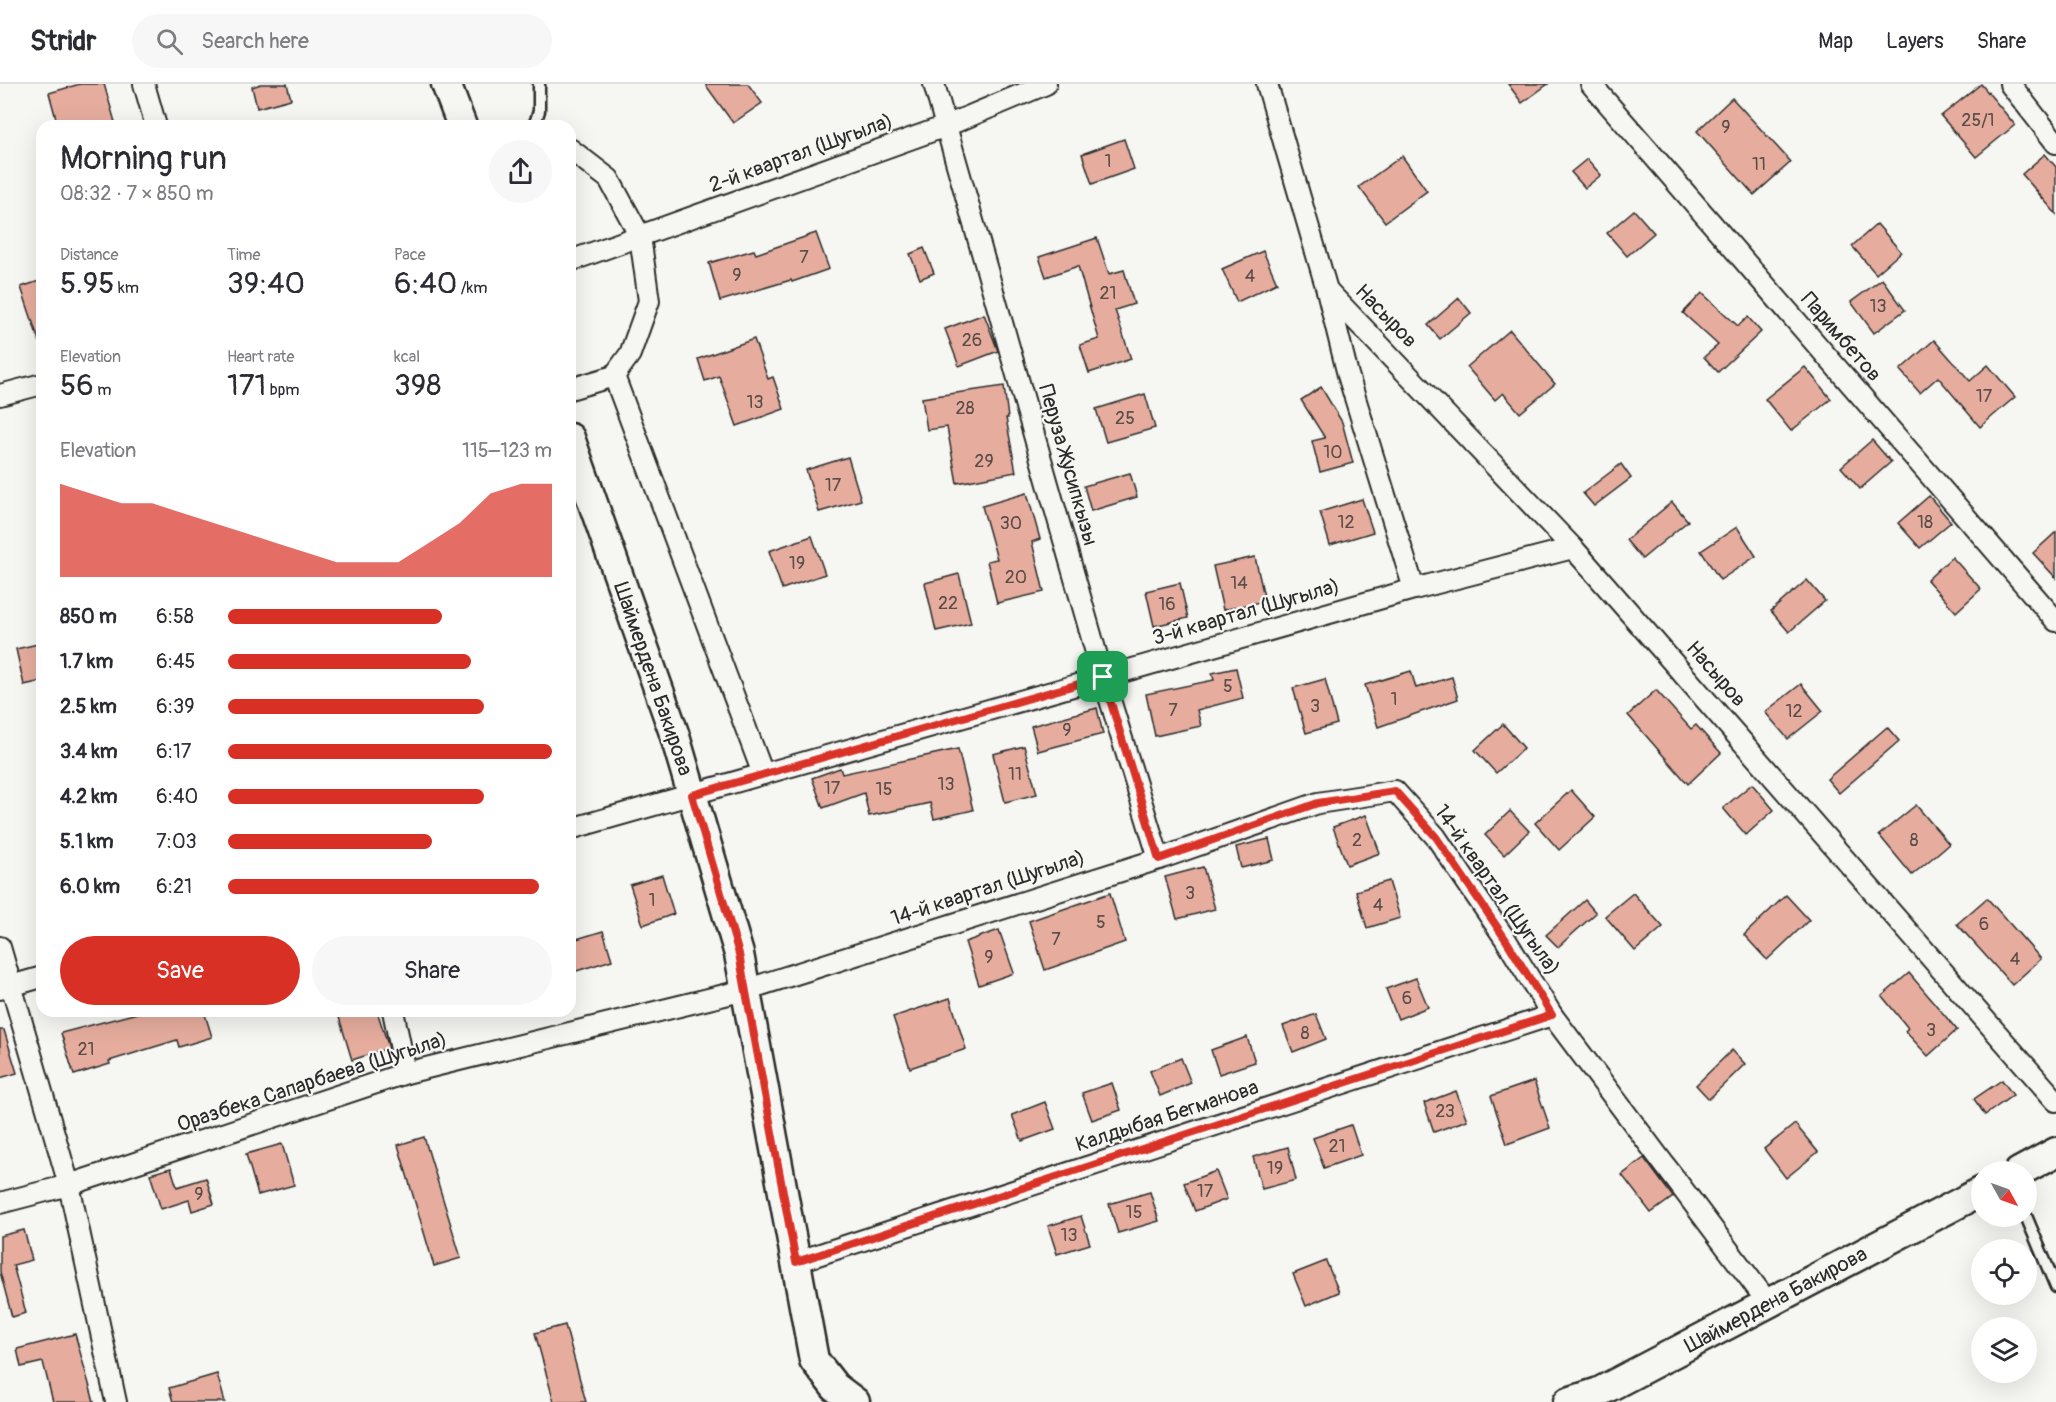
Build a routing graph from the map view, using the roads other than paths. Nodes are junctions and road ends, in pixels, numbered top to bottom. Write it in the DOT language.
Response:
graph roads {
  1 [pos="144,84"];
  2 [pos="446,84"];
  3 [pos="538,84"];
  4 [pos="934,84"];
  5 [pos="1046,84"];
  6 [pos="1266,84"];
  7 [pos="1591,84"];
  8 [pos="2010,84"];
  9 [pos="154,120"];
  10 [pos="460,120"];
  11 [pos="536,120"];
  12 [pos="945,126"];
  13 [pos="2056,143"];
  14 [pos="576,154"];
  15 [pos="640,236"];
  16 [pos="576,259"];
  17 [pos="1327,290"];
  18 [pos="614,376"];
  19 [pos="36,386"];
  20 [pos="576,387"];
  21 [pos="0,395"];
  22 [pos="576,455"];
  23 [pos="1573,548"];
  24 [pos="1413,590"];
  25 [pos="2056,621"];
  26 [pos="1103,677"];
  27 [pos="764,774"];
  28 [pos="692,795"];
  29 [pos="576,827"];
  30 [pos="1159,859"];
  31 [pos="0,947"];
  32 [pos="36,979"];
  33 [pos="5,987"];
  34 [pos="745,990"];
  35 [pos="1552,1015"];
  36 [pos="394,1017"];
  37 [pos="406,1073"];
  38 [pos="2056,1101"];
  39 [pos="2056,1152"];
  40 [pos="2037,1162"];
  41 [pos="69,1185"];
  42 [pos="1971,1197"];
  43 [pos="0,1203"];
  44 [pos="2031,1227"];
  45 [pos="796,1262"];
  46 [pos="2056,1287"];
  47 [pos="1769,1304"];
  48 [pos="116,1402"];
  49 [pos="855,1402"];
  50 [pos="1568,1402"];
  1 -- 9 [label="street"];
  2 -- 10 [label="street"];
  3 -- 11 [label="lane"];
  4 -- 12 [label="street, Перуза Жусипкызы"];
  5 -- 12 [label="street, 2-й квартал (Шугыла)"];
  6 -- 17 [label="street"];
  7 -- 25 [label="street, Паримбетов"];
  8 -- 13 [label="street"];
  12 -- 15 [label="street, 2-й квартал (Шугыла)"];
  12 -- 26 [label="street, Перуза Жусипкызы"];
  14 -- 15 [label="street"];
  15 -- 16 [label="street, 2-й квартал (Шугыла)"];
  15 -- 18 [label="street"];
  17 -- 23 [label="street, Насыров"];
  17 -- 24 [label="street"];
  18 -- 20 [label="street"];
  18 -- 27 [label="street"];
  19 -- 21 [label="street"];
  22 -- 28 [label="street, Шаймердена Бакирова"];
  23 -- 24 [label="street, 3-й квартал (Шугыла)"];
  23 -- 38 [label="street, Насыров"];
  24 -- 26 [label="street, 3-й квартал (Шугыла)"];
  26 -- 27 [label="street, 3-й квартал (Шугыла)"];
  26 -- 30 [label="street, Перуза Жусипкызы"];
  27 -- 28 [label="street, 3-й квартал (Шугыла)"];
  28 -- 29 [label="street, 3-й квартал (Шугыла)"];
  28 -- 34 [label="street, Шаймердена Бакирова"];
  30 -- 34 [label="street, 14-й квартал (Шугыла)"];
  30 -- 35 [label="street, 14-й квартал (Шугыла)"];
  31 -- 33 [label="street"];
  32 -- 33 [label="street"];
  33 -- 41 [label="street"];
  34 -- 37 [label="street, Оразбека Сапарбаева (Шугыла)"];
  34 -- 45 [label="street, Шаймердена Бакирова"];
  35 -- 45 [label="street, Калдыбая Бегманова"];
  35 -- 47 [label="street, 14-й квартал (Шугыла)"];
  36 -- 37 [label="street"];
  37 -- 41 [label="street, Оразбека Сапарбаева (Шугыла)"];
  39 -- 40 [label="street"];
  41 -- 43 [label="street, Оразбека Сапарбаева (Шугыла)"];
  41 -- 48 [label="street"];
  42 -- 47 [label="street, Шаймердена Бакирова"];
  44 -- 46 [label="lane"];
  45 -- 49 [label="street, Шаймердена Бакирова"];
  47 -- 50 [label="street, Шаймердена Бакирова"];
}
